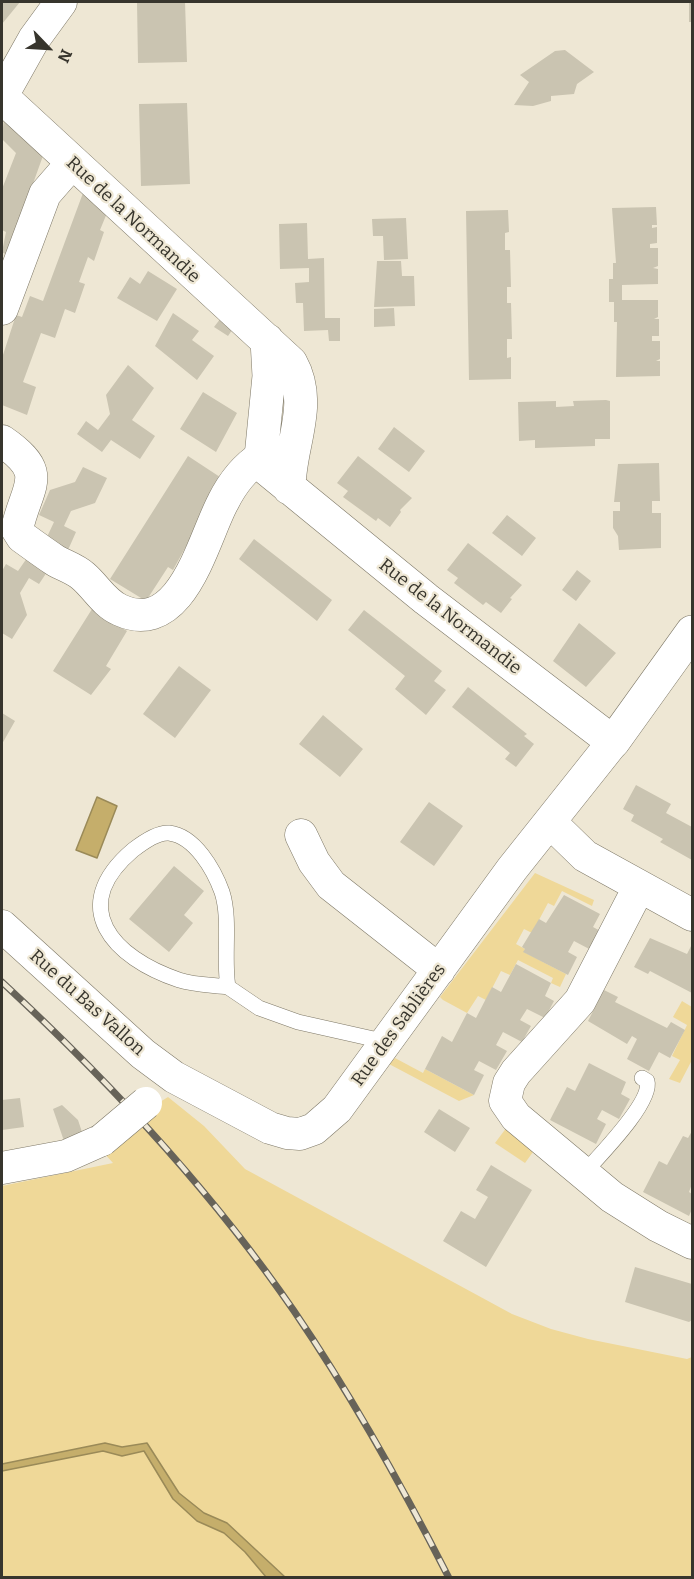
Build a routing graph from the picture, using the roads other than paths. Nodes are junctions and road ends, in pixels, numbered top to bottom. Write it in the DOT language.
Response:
graph roads {
  1 [pos="61,2"];
  2 [pos="2,96"];
  3 [pos="72,164"];
  4 [pos="2,309"];
  5 [pos="267,340"];
  6 [pos="2,441"];
  7 [pos="261,457"];
  8 [pos="289,488"];
  9 [pos="693,632"];
  10 [pos="613,742"];
  11 [pos="550,822"];
  12 [pos="302,835"];
  13 [pos="639,887"];
  14 [pos="693,915"];
  15 [pos="2,926"];
  16 [pos="440,970"];
  17 [pos="228,987"];
  18 [pos="387,1042"];
  19 [pos="174,1077"];
  20 [pos="642,1078"];
  21 [pos="2,1168"];
  22 [pos="583,1174"];
  23 [pos="692,1240"];
  1 -- 2 [label="street"];
  2 -- 3 [label="street, Rue de la Normandie"];
  3 -- 4 [label="street"];
  3 -- 5 [label="street, Rue de la Normandie"];
  5 -- 7 [label="street"];
  5 -- 8 [label="street, Rue de la Normandie"];
  6 -- 7 [label="street"];
  7 -- 8 [label="street, Rue de la Normandie"];
  8 -- 10 [label="street, Rue de la Normandie"];
  9 -- 10 [label="street, Rue des Sablières"];
  10 -- 11 [label="street, Rue des Sablières"];
  11 -- 13 [label="street"];
  11 -- 16 [label="street, Rue des Sablières"];
  12 -- 16 [label="street"];
  13 -- 14 [label="street"];
  13 -- 22 [label="street"];
  15 -- 19 [label="street, Rue du Bas Vallon"];
  16 -- 18 [label="street, Rue des Sablières"];
  17 -- 17 [label="lane"];
  17 -- 18 [label="lane"];
  18 -- 19 [label="street, Rue des Sablières"];
  19 -- 21 [label="street, bridge"];
  20 -- 22 [label="lane"];
  22 -- 23 [label="street"];
}
